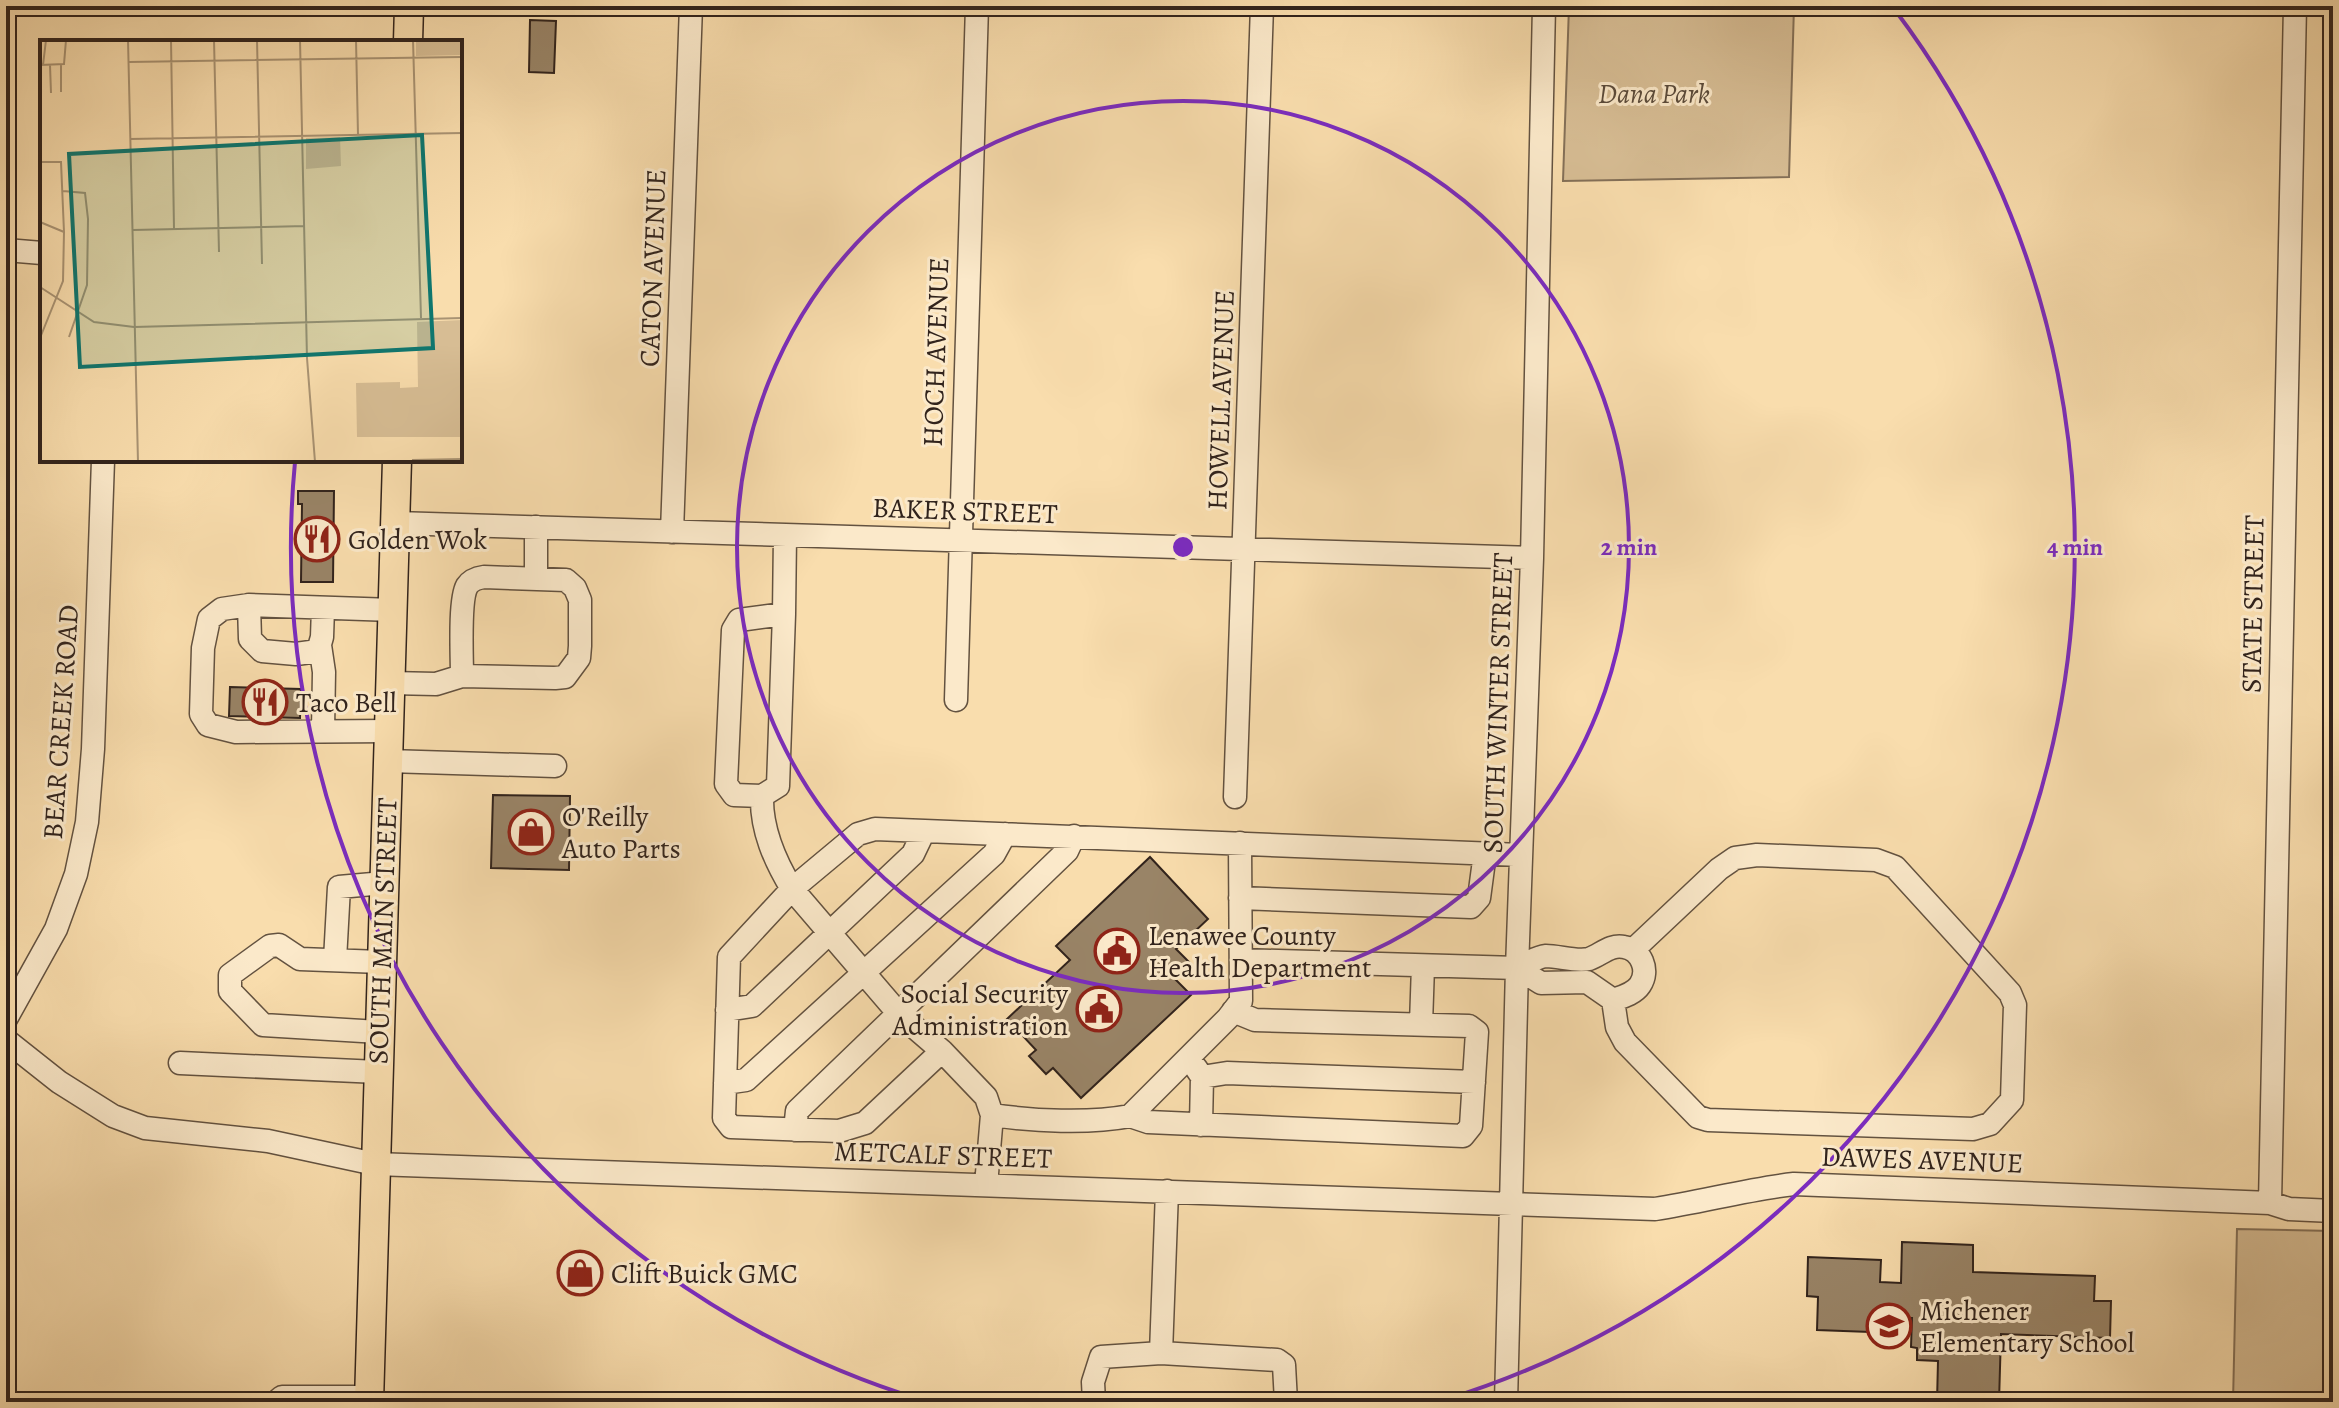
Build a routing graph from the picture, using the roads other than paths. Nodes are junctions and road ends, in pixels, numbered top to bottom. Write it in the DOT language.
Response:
graph roads {
  1 [pos="409,6"];
  2 [pos="691,6"];
  3 [pos="977,6"];
  4 [pos="1262,6"];
  5 [pos="1544,6"];
  6 [pos="2295,6"];
  7 [pos="408,40"];
  8 [pos="6,250"];
  9 [pos="40,253"];
  10 [pos="103,462"];
  11 [pos="397,462"];
  12 [pos="396,523"];
  13 [pos="536,527"];
  14 [pos="672,532"];
  15 [pos="785,535"];
  16 [pos="959,539"];
  17 [pos="1245,549"];
  18 [pos="1532,558"];
  19 [pos="536,579"];
  20 [pos="249,605"];
  21 [pos="323,608"];
  22 [pos="393,610"];
  23 [pos="784,614"];
  24 [pos="320,645"];
  25 [pos="462,676"];
  26 [pos="390,683"];
  27 [pos="956,700"];
  28 [pos="323,730"];
  29 [pos="389,731"];
  30 [pos="388,761"];
  31 [pos="555,766"];
  32 [pos="762,796"];
  33 [pos="1235,797"];
  34 [pos="924,831"];
  35 [pos="1005,834"];
  36 [pos="1074,836"];
  37 [pos="1240,843"];
  38 [pos="1485,853"];
  39 [pos="1521,855"];
  40 [pos="384,883"];
  41 [pos="792,889"];
  42 [pos="1240,898"];
  43 [pos="830,932"];
  44 [pos="1633,950"];
  45 [pos="1589,959"];
  46 [pos="335,960"];
  47 [pos="1241,960"];
  48 [pos="381,962"];
  49 [pos="1423,966"];
  50 [pos="1517,968"];
  51 [pos="864,972"];
  52 [pos="1587,982"];
  53 [pos="1613,1000"];
  54 [pos="727,1010"];
  55 [pos="1233,1011"];
  56 [pos="899,1014"];
  57 [pos="6,1019"];
  58 [pos="1421,1024"];
  59 [pos="379,1032"];
  60 [pos="6,1040"];
  61 [pos="942,1051"];
  62 [pos="1190,1056"];
  63 [pos="180,1063"];
  64 [pos="378,1072"];
  65 [pos="1202,1077"];
  66 [pos="1474,1082"];
  67 [pos="725,1083"];
  68 [pos="992,1115"];
  69 [pos="1130,1116"];
  70 [pos="1201,1125"];
  71 [pos="795,1130"];
  72 [pos="375,1164"];
  73 [pos="986,1185"];
  74 [pos="1167,1191"];
  75 [pos="1510,1203"];
  76 [pos="2270,1203"];
  77 [pos="2333,1211"];
  78 [pos="1161,1353"];
  79 [pos="369,1400"];
  80 [pos="276,1402"];
  81 [pos="1094,1402"];
  82 [pos="1286,1402"];
  83 [pos="1506,1402"];
  1 -- 7 [label="main road"];
  2 -- 14 [label="street, CATON AVENUE"];
  3 -- 16 [label="street, HOCH AVENUE"];
  4 -- 17 [label="street, HOWELL AVENUE"];
  5 -- 18 [label="street, SOUTH WINTER STREET"];
  6 -- 76 [label="street, STATE STREET"];
  8 -- 9 [label="street"];
  10 -- 57 [label="street, BEAR CREEK ROAD"];
  11 -- 12 [label="main road, SOUTH MAIN STREET"];
  12 -- 13 [label="street, BAKER STREET"];
  12 -- 22 [label="main road, SOUTH MAIN STREET"];
  13 -- 14 [label="street, BAKER STREET"];
  13 -- 19 [label="street"];
  14 -- 15 [label="street, BAKER STREET"];
  15 -- 16 [label="street, BAKER STREET"];
  15 -- 23 [label="street"];
  16 -- 17 [label="street, BAKER STREET"];
  16 -- 27 [label="street, HOCH AVENUE"];
  17 -- 18 [label="street, BAKER STREET"];
  17 -- 33 [label="street, HOWELL AVENUE"];
  18 -- 39 [label="street, SOUTH WINTER STREET"];
  19 -- 25 [label="street"];
  19 -- 25 [label="street"];
  20 -- 21 [label="street"];
  20 -- 24 [label="street"];
  20 -- 28 [label="street"];
  21 -- 22 [label="street"];
  21 -- 24 [label="street"];
  22 -- 26 [label="main road, SOUTH MAIN STREET"];
  23 -- 32 [label="street"];
  23 -- 32 [label="street"];
  24 -- 28 [label="street"];
  25 -- 26 [label="street"];
  26 -- 29 [label="main road, SOUTH MAIN STREET"];
  28 -- 29 [label="street"];
  29 -- 30 [label="main road, SOUTH MAIN STREET"];
  30 -- 31 [label="street"];
  30 -- 40 [label="main road, SOUTH MAIN STREET"];
  32 -- 41 [label="street"];
  34 -- 35 [label="street"];
  34 -- 41 [label="street"];
  34 -- 43 [label="street"];
  35 -- 36 [label="street"];
  35 -- 51 [label="street"];
  36 -- 37 [label="street"];
  36 -- 56 [label="street"];
  37 -- 38 [label="street"];
  37 -- 42 [label="street"];
  38 -- 39 [label="street"];
  38 -- 42 [label="street"];
  39 -- 50 [label="street, SOUTH WINTER STREET"];
  40 -- 46 [label="street"];
  40 -- 48 [label="main road, SOUTH MAIN STREET"];
  41 -- 43 [label="street"];
  41 -- 54 [label="street"];
  42 -- 47 [label="street"];
  43 -- 51 [label="street"];
  43 -- 54 [label="street"];
  44 -- 45 [label="street"];
  44 -- 53 [label="street"];
  44 -- 53 [label="street"];
  45 -- 50 [label="street"];
  45 -- 52 [label="street"];
  46 -- 48 [label="street"];
  46 -- 59 [label="street"];
  47 -- 49 [label="street"];
  47 -- 55 [label="street"];
  48 -- 59 [label="main road, SOUTH MAIN STREET"];
  49 -- 50 [label="street"];
  49 -- 58 [label="street"];
  50 -- 52 [label="street"];
  50 -- 75 [label="street, SOUTH WINTER STREET"];
  51 -- 56 [label="street"];
  51 -- 67 [label="street"];
  52 -- 53 [label="street"];
  54 -- 67 [label="street"];
  55 -- 58 [label="street"];
  55 -- 62 [label="street"];
  56 -- 61 [label="street"];
  56 -- 71 [label="street"];
  58 -- 66 [label="street"];
  59 -- 64 [label="main road, SOUTH MAIN STREET"];
  60 -- 72 [label="street, METCALF STREET"];
  61 -- 68 [label="street"];
  61 -- 71 [label="street"];
  62 -- 65 [label="street"];
  62 -- 69 [label="street"];
  63 -- 64 [label="street"];
  64 -- 72 [label="main road, SOUTH MAIN STREET"];
  65 -- 66 [label="street"];
  65 -- 70 [label="street"];
  66 -- 70 [label="street"];
  67 -- 71 [label="street"];
  68 -- 69 [label="street"];
  68 -- 73 [label="street"];
  69 -- 70 [label="street"];
  72 -- 73 [label="street, METCALF STREET"];
  72 -- 79 [label="main road, SOUTH MAIN STREET"];
  73 -- 74 [label="street, METCALF STREET"];
  74 -- 75 [label="street, METCALF STREET"];
  74 -- 78 [label="street"];
  75 -- 76 [label="street, DAWES AVENUE"];
  75 -- 83 [label="street, SOUTH WINTER STREET"];
  76 -- 77 [label="street, DAWES AVENUE"];
  78 -- 81 [label="street"];
  78 -- 82 [label="street"];
  79 -- 80 [label="street"];
}
